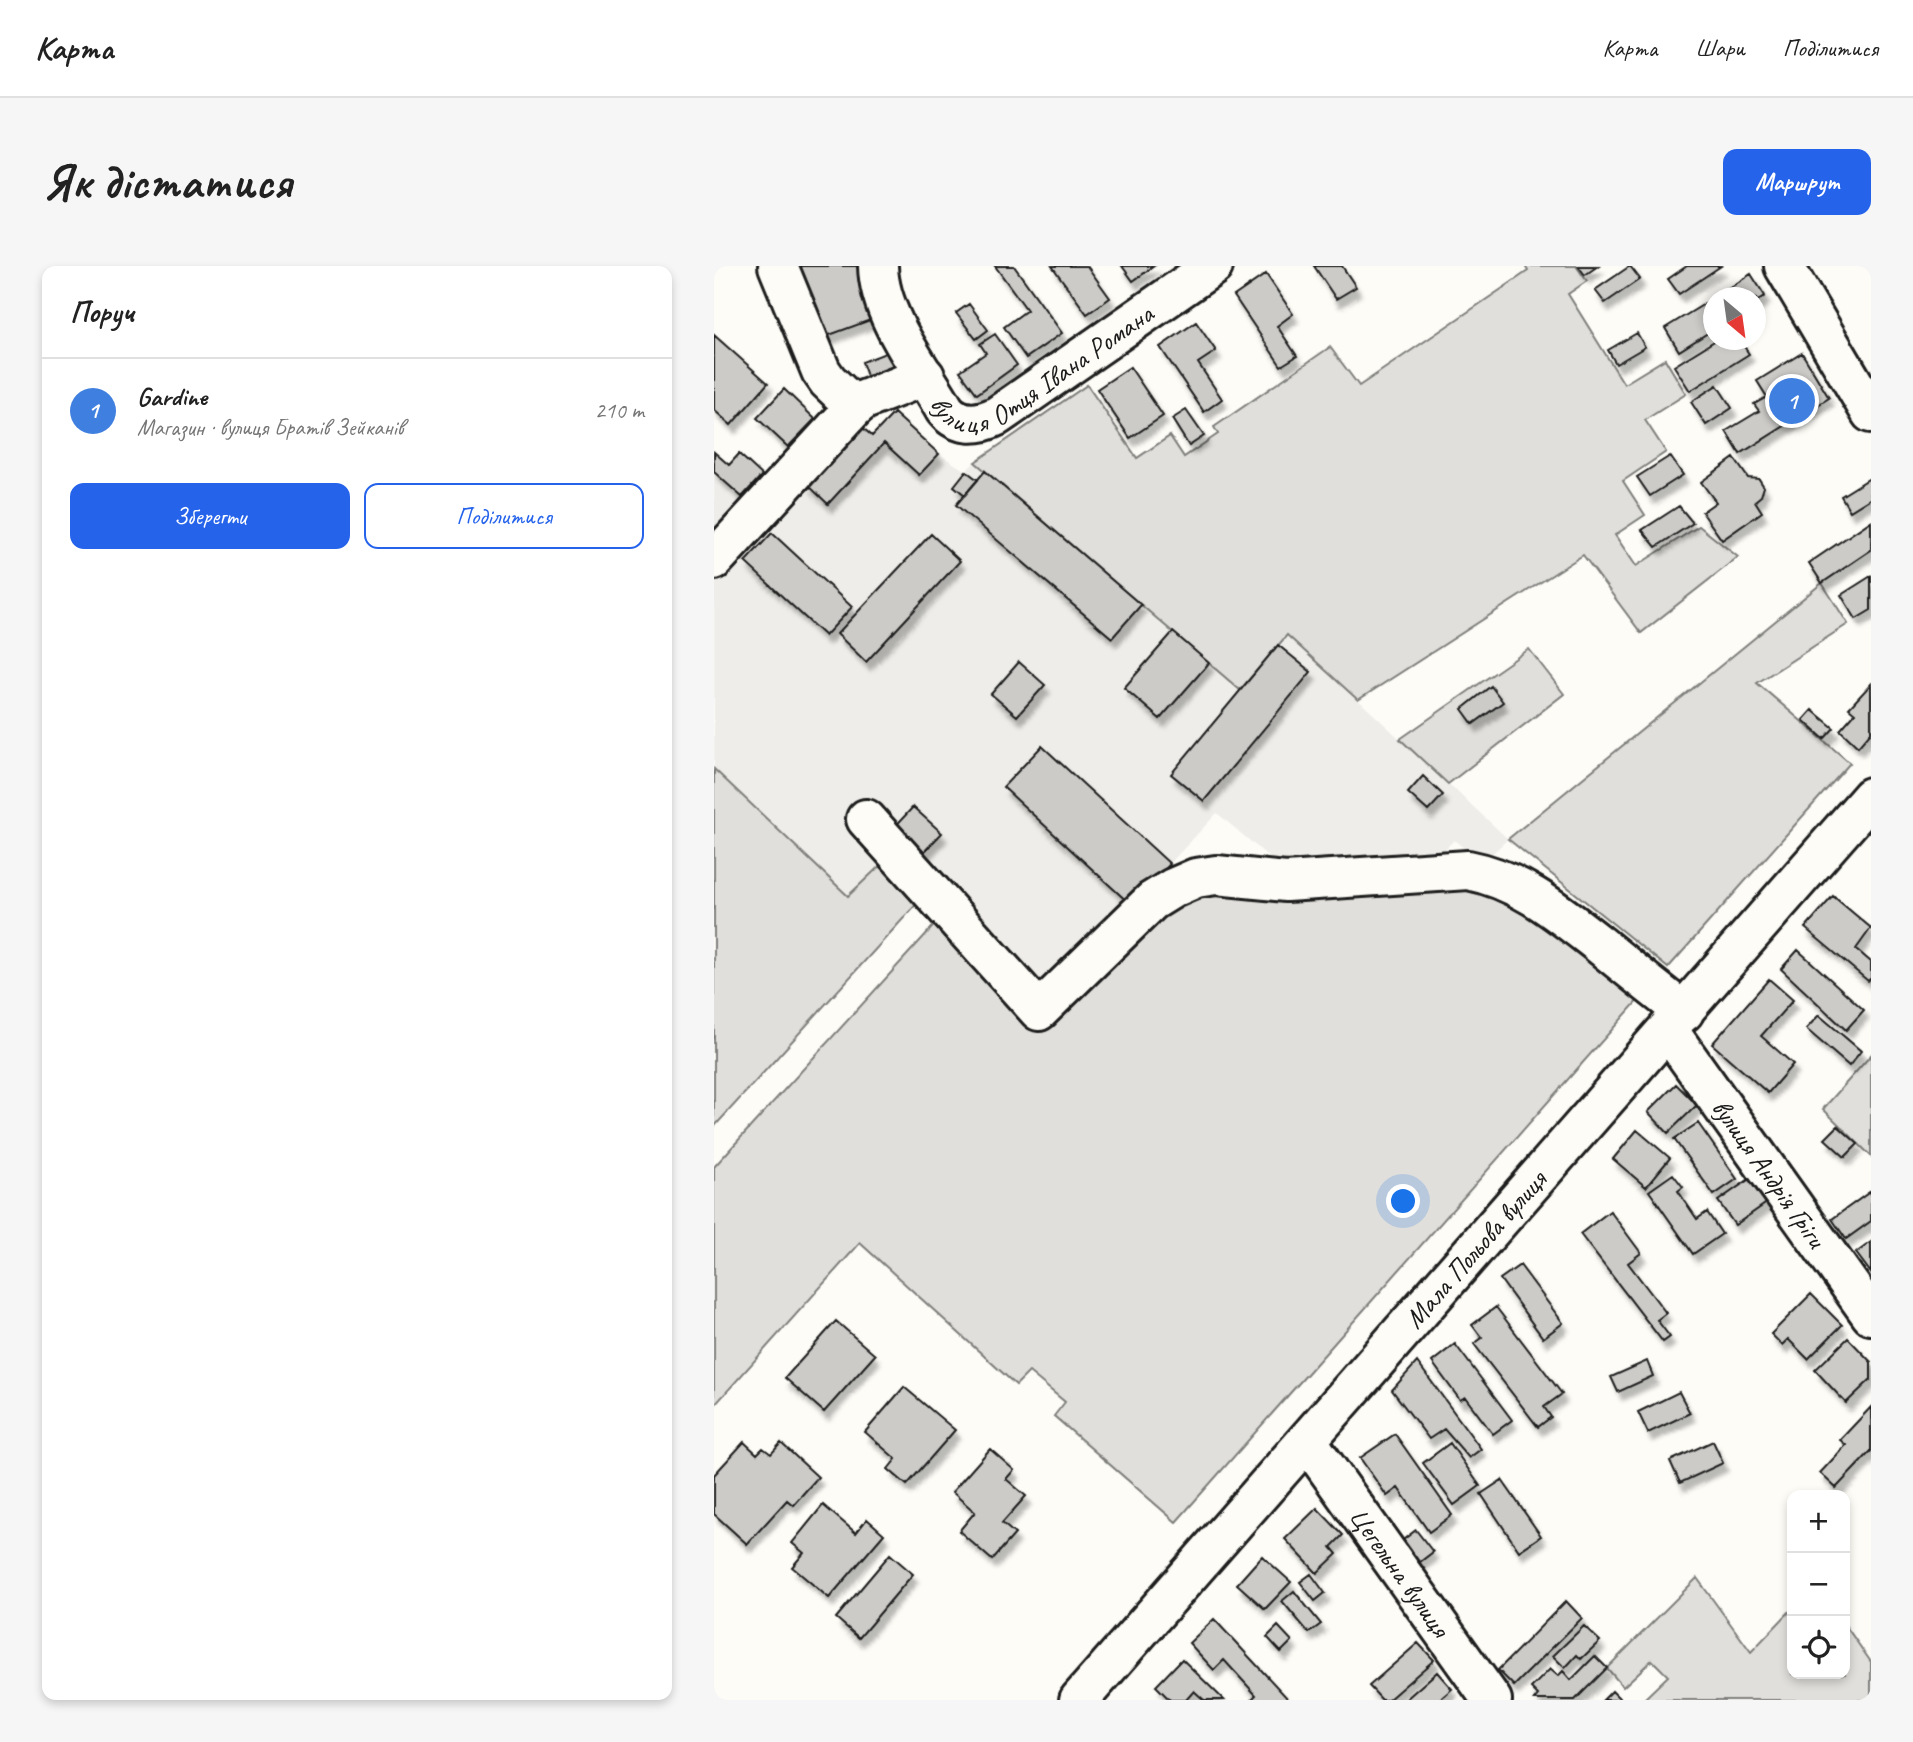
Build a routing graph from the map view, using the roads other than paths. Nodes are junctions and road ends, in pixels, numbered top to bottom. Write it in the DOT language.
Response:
graph roads {
  1 [pos="778,266"];
  2 [pos="878,266"];
  3 [pos="1213,266"];
  4 [pos="1784,266"];
  5 [pos="925,376"];
  6 [pos="855,407"];
  7 [pos="1871,413"];
  8 [pos="722,551"];
  9 [pos="1871,797"];
  10 [pos="866,819"];
  11 [pos="1676,1021"];
  12 [pos="1871,1315"];
  13 [pos="1308,1442"];
  14 [pos="1079,1700"];
  15 [pos="1492,1700"];
  1 -- 6 [label="street"];
  2 -- 5 [label="street"];
  3 -- 5 [label="street, вулиця Отця Івана Романа"];
  4 -- 7 [label="street"];
  5 -- 6 [label="street, вулиця Отця Івана Романа"];
  6 -- 8 [label="street, вулиця Отця Івана Романа"];
  9 -- 11 [label="street, Мала Польова вулиця"];
  10 -- 11 [label="street, вулиця Андрія Гріги"];
  11 -- 12 [label="street, вулиця Андрія Гріги"];
  11 -- 13 [label="street, Мала Польова вулиця"];
  13 -- 14 [label="street, Мала Польова вулиця"];
  13 -- 15 [label="street, Цегельна вулиця"];
}
